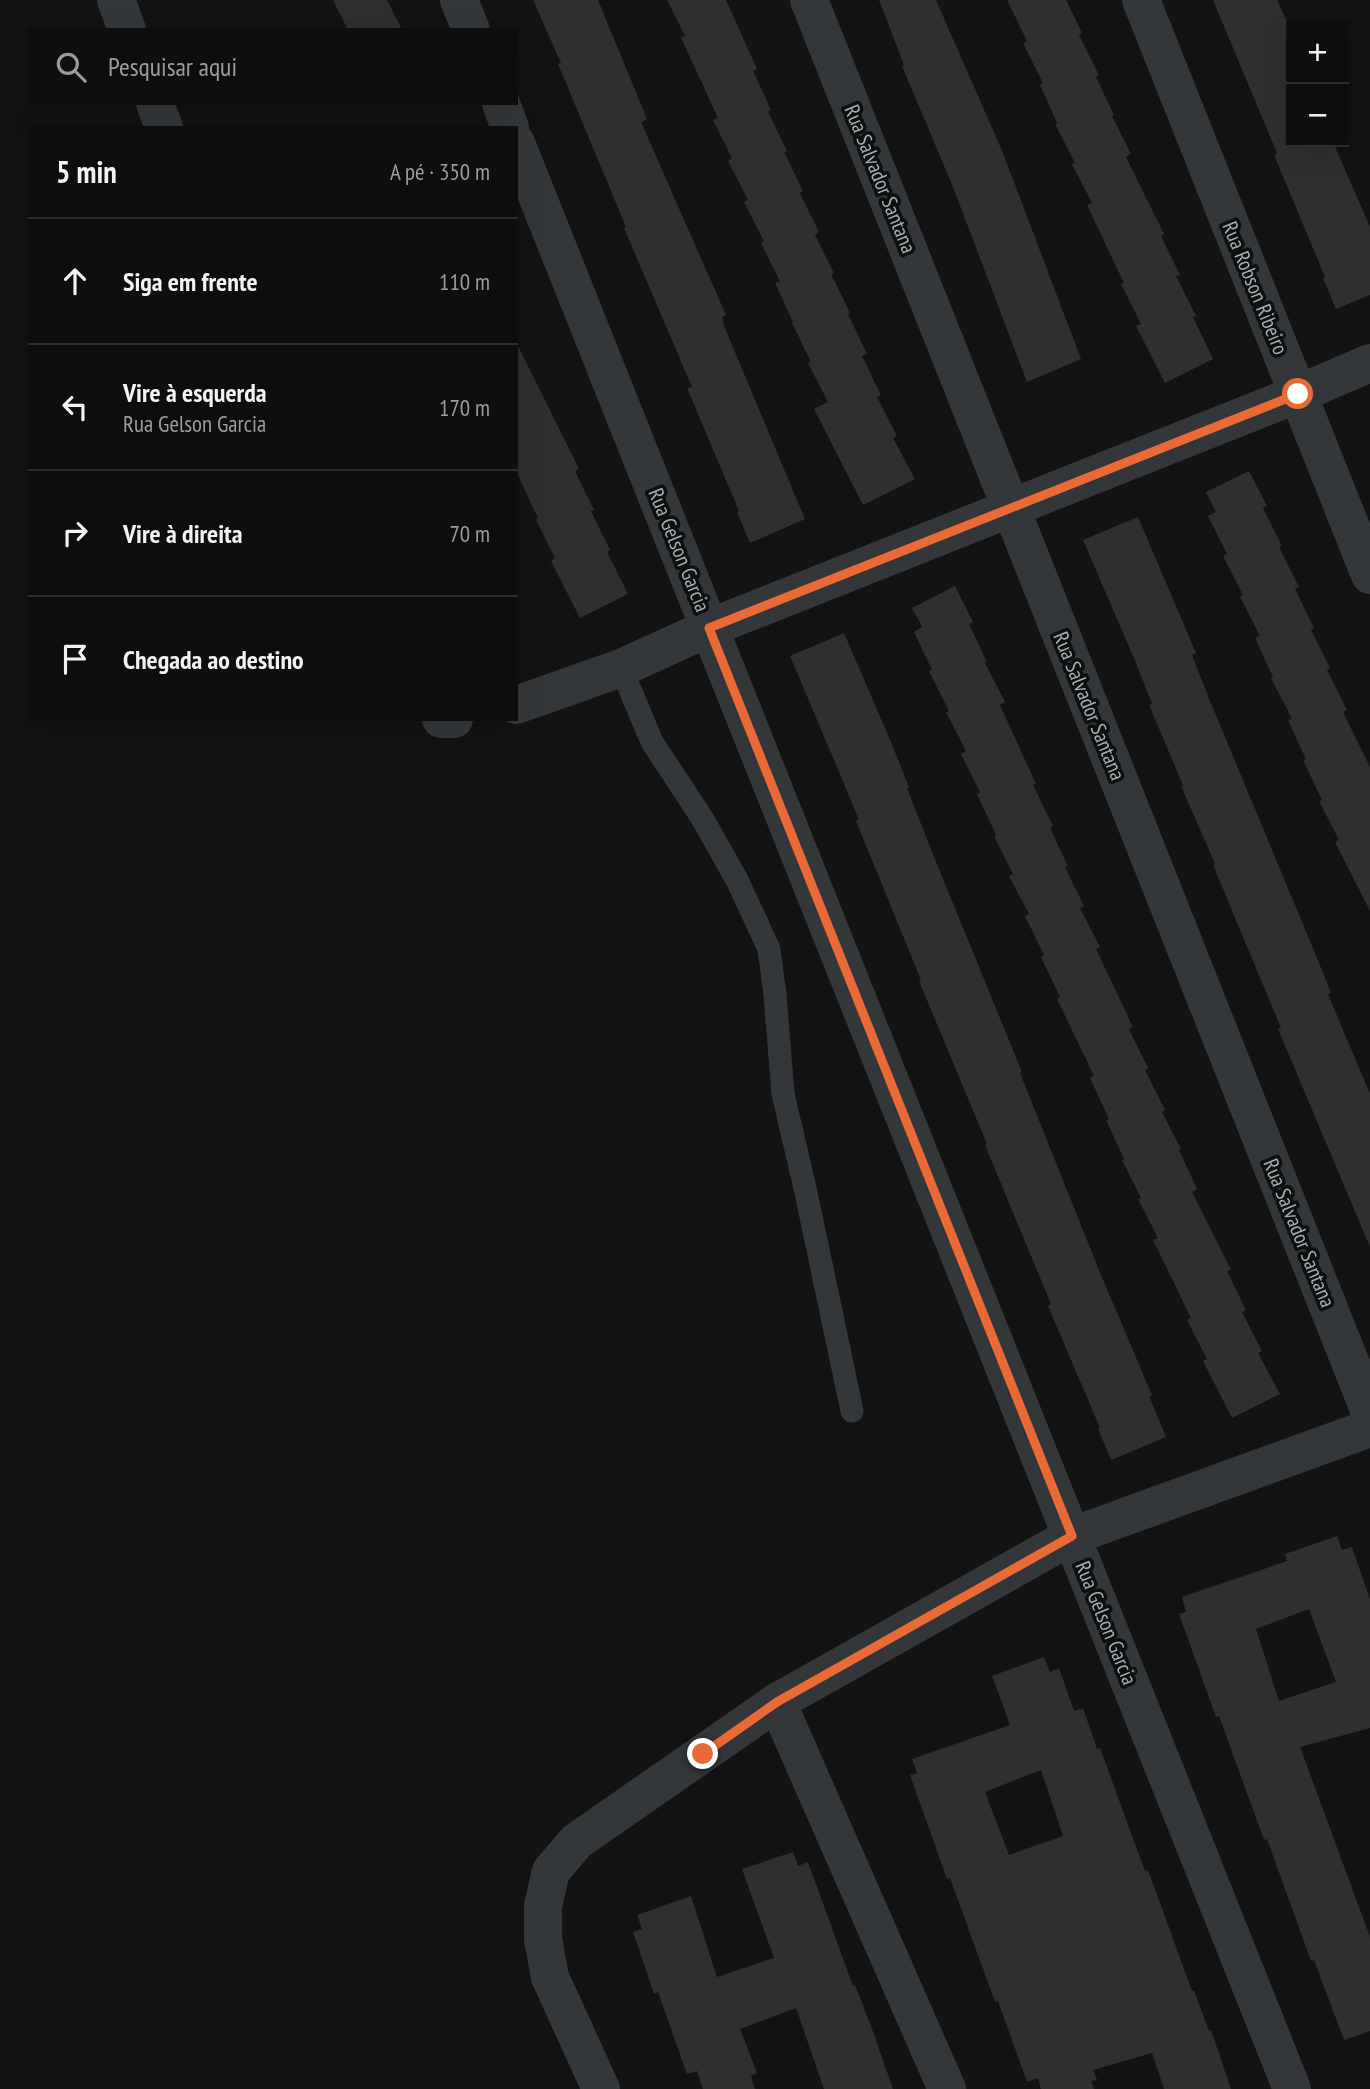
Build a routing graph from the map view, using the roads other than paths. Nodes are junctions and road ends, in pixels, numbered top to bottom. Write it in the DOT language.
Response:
graph roads {
  1 [pos="116,0"];
  2 [pos="459,0"];
  3 [pos="809,0"];
  4 [pos="1141,0"];
  5 [pos="126,28"];
  6 [pos="470,28"];
  7 [pos="156,105"];
  8 [pos="501,105"];
  9 [pos="163,126"];
  10 [pos="509,126"];
  11 [pos="518,148"];
  12 [pos="1370,363"];
  13 [pos="1298,394"];
  14 [pos="1010,508"];
  15 [pos="1370,575"];
  16 [pos="709,628"];
  17 [pos="621,668"];
  18 [pos="518,704"];
  19 [pos="852,1411"];
  20 [pos="1370,1412"];
  21 [pos="1370,1429"];
  22 [pos="1072,1536"];
  23 [pos="777,1702"];
  24 [pos="601,2089"];
  25 [pos="947,2089"];
  26 [pos="1292,2089"];
  1 -- 5 [label="street"];
  2 -- 6 [label="street"];
  3 -- 14 [label="street, Rua Salvador Santana"];
  4 -- 13 [label="street, Rua Robson Ribeiro"];
  7 -- 9 [label="street"];
  8 -- 10 [label="street"];
  11 -- 16 [label="street, Rua Gelson Garcia"];
  12 -- 13 [label="street"];
  13 -- 14 [label="street"];
  13 -- 15 [label="street, Rua Robson Ribeiro"];
  14 -- 16 [label="street"];
  14 -- 20 [label="street, Rua Salvador Santana"];
  16 -- 17 [label="street"];
  16 -- 22 [label="street, Rua Gelson Garcia"];
  17 -- 18 [label="street"];
  17 -- 19 [label="lane"];
  21 -- 22 [label="street"];
  22 -- 23 [label="street"];
  22 -- 26 [label="street, Rua Gelson Garcia"];
  23 -- 24 [label="street"];
  23 -- 25 [label="street"];
}
